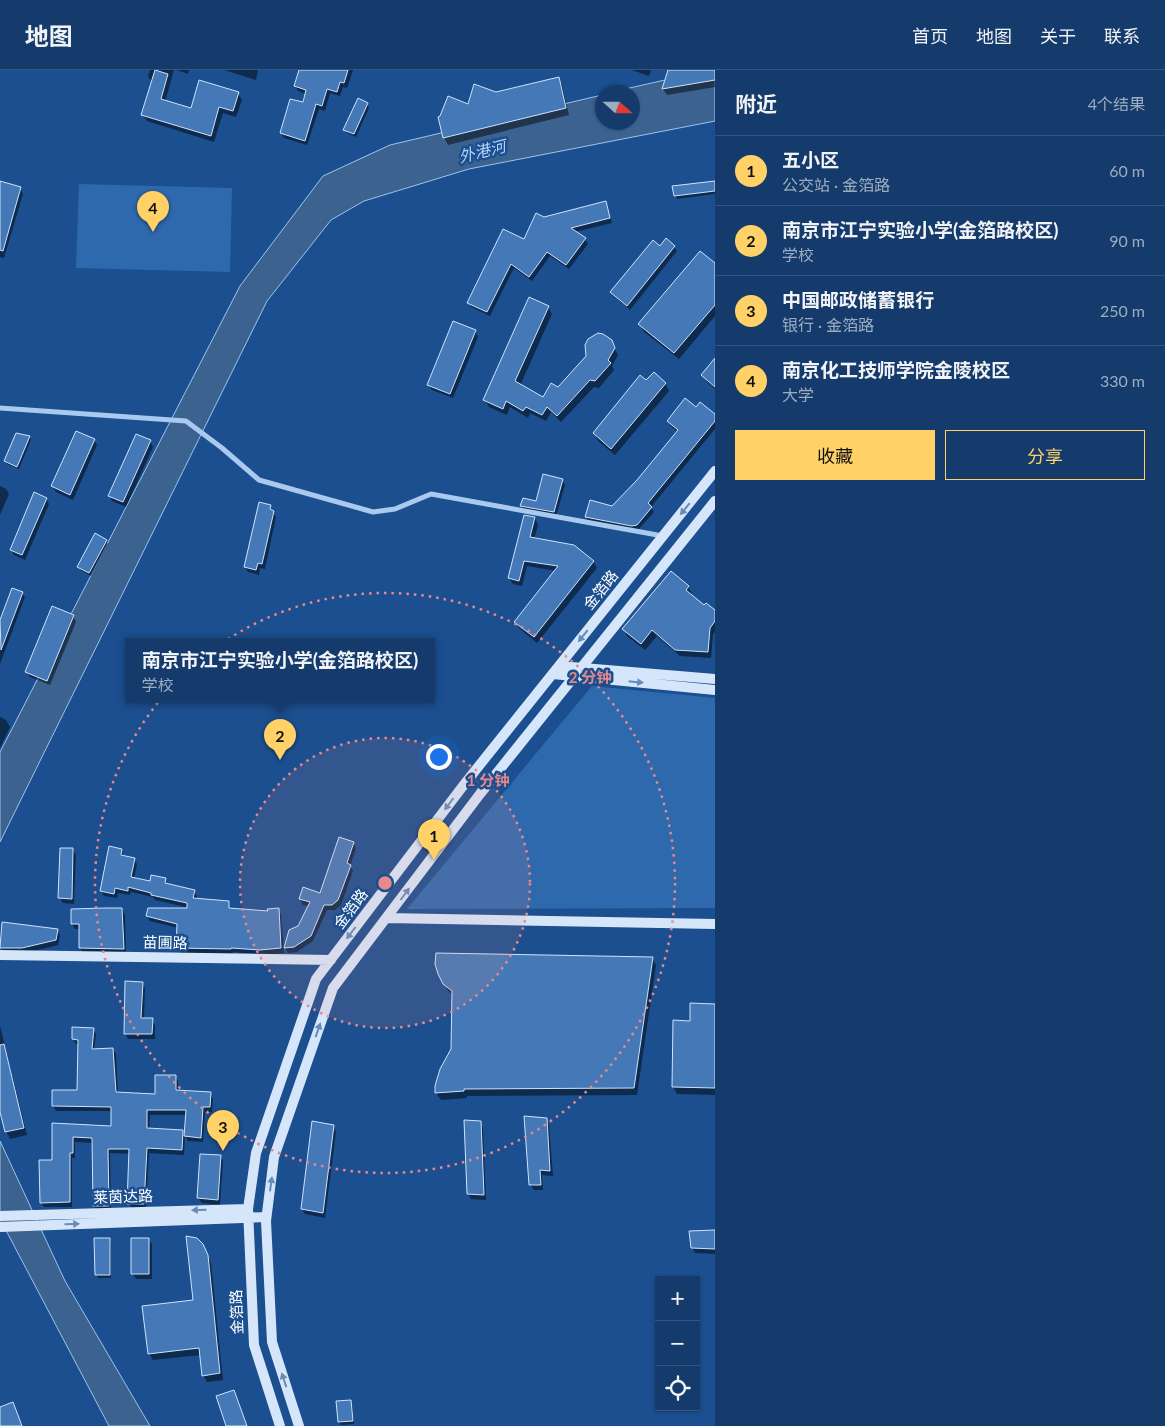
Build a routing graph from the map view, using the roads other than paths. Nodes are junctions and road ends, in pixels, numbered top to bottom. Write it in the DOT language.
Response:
graph roads {
  1 [pos="0,408"];
  2 [pos="715,471"];
  3 [pos="715,501"];
  4 [pos="663,536"];
  5 [pos="556,670"];
  6 [pos="578,672"];
  7 [pos="715,679"];
  8 [pos="715,690"];
  9 [pos="386,918"];
  10 [pos="715,924"];
  11 [pos="0,955"];
  12 [pos="330,960"];
  13 [pos="248,1214"];
  14 [pos="0,1216"];
  15 [pos="266,1217"];
  16 [pos="0,1226"];
  17 [pos="280,1426"];
  18 [pos="299,1426"];
  1 -- 4 [label="street"];
  2 -- 4 [label="main road, 金箔路, one-way"];
  3 -- 6 [label="main road"];
  4 -- 5 [label="main road, 金箔路, one-way"];
  5 -- 6 [label="main road"];
  5 -- 12 [label="main road, 金箔路, one-way"];
  6 -- 7 [label="main road"];
  6 -- 8 [label="main road, one-way"];
  9 -- 6 [label="main road, one-way"];
  9 -- 10 [label="main road"];
  15 -- 9 [label="main road, one-way"];
  11 -- 12 [label="main road, 苗圃路"];
  12 -- 13 [label="main road, 金箔路"];
  13 -- 14 [label="main road, 莱茵达路, one-way"];
  13 -- 15 [label="main road"];
  16 -- 13 [label="main road, one-way"];
  13 -- 17 [label="main road, 金箔路"];
  18 -- 15 [label="main road, one-way"];
}
